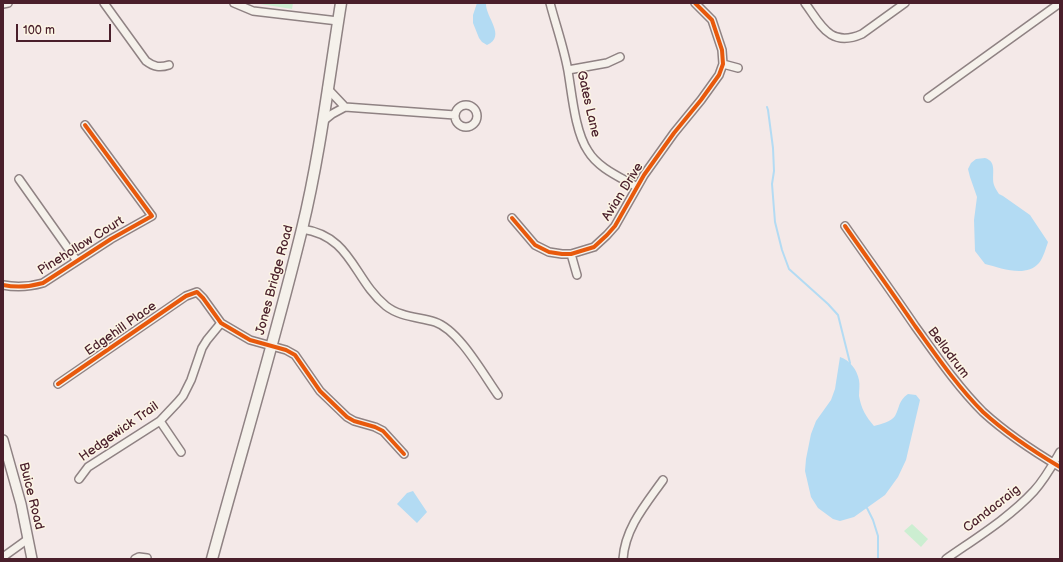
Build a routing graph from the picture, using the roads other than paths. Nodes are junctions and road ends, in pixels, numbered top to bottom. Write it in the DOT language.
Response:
graph roads {
  1 [pos="8,3"];
  2 [pos="104,3"];
  3 [pos="234,3"];
  4 [pos="340,3"];
  5 [pos="550,3"];
  6 [pos="696,3"];
  7 [pos="805,3"];
  8 [pos="905,3"];
  9 [pos="1060,3"];
  10 [pos="3,4"];
  11 [pos="338,21"];
  12 [pos="620,57"];
  13 [pos="723,64"];
  14 [pos="170,65"];
  15 [pos="738,68"];
  16 [pos="568,70"];
  17 [pos="327,88"];
  18 [pos="928,98"];
  19 [pos="345,106"];
  20 [pos="455,115"];
  21 [pos="322,122"];
  22 [pos="85,125"];
  23 [pos="19,179"];
  24 [pos="637,186"];
  25 [pos="512,218"];
  26 [pos="844,226"];
  27 [pos="302,229"];
  28 [pos="571,254"];
  29 [pos="77,261"];
  30 [pos="577,275"];
  31 [pos="3,285"];
  32 [pos="221,323"];
  33 [pos="271,346"];
  34 [pos="58,384"];
  35 [pos="498,395"];
  36 [pos="160,420"];
  37 [pos="3,440"];
  38 [pos="182,452"];
  39 [pos="1060,452"];
  40 [pos="404,454"];
  41 [pos="1057,465"];
  42 [pos="79,479"];
  43 [pos="663,480"];
  44 [pos="28,539"];
  45 [pos="3,556"];
  46 [pos="147,558"];
  47 [pos="32,559"];
  48 [pos="135,559"];
  49 [pos="212,559"];
  50 [pos="623,559"];
  51 [pos="946,559"];
  1 -- 10 [label="street"];
  2 -- 14 [label="street"];
  3 -- 11 [label="street"];
  4 -- 11 [label="main road, Jones Bridge Road"];
  5 -- 16 [label="street, Gates Lane"];
  6 -- 13 [label="street"];
  7 -- 8 [label="street"];
  9 -- 18 [label="street"];
  11 -- 17 [label="main road, Jones Bridge Road"];
  12 -- 16 [label="street"];
  13 -- 15 [label="street"];
  13 -- 24 [label="street, Avian Drive"];
  16 -- 24 [label="street, Gates Lane"];
  17 -- 19 [label="street"];
  17 -- 21 [label="main road, Jones Bridge Road"];
  19 -- 20 [label="street"];
  19 -- 21 [label="street"];
  21 -- 27 [label="main road, Jones Bridge Road"];
  22 -- 29 [label="street, Pinehollow Court"];
  23 -- 29 [label="street"];
  24 -- 28 [label="street, Avian Drive"];
  25 -- 28 [label="street, Avian Drive"];
  26 -- 41 [label="street, Belladrum"];
  27 -- 33 [label="main road, Jones Bridge Road"];
  27 -- 35 [label="street"];
  28 -- 30 [label="street"];
  29 -- 31 [label="street, Pinehollow Court"];
  32 -- 33 [label="street"];
  32 -- 34 [label="street, Edgehill Place"];
  32 -- 36 [label="street, Hedgewick Trail"];
  33 -- 40 [label="street"];
  33 -- 49 [label="main road, Jones Bridge Road"];
  36 -- 38 [label="street"];
  36 -- 42 [label="street, Hedgewick Trail"];
  37 -- 44 [label="street, Buice Road"];
  39 -- 41 [label="street, Candacraig"];
  41 -- 51 [label="street, Candacraig"];
  43 -- 50 [label="street"];
  44 -- 45 [label="street"];
  44 -- 47 [label="street, Buice Road"];
  46 -- 48 [label="street"];
}
